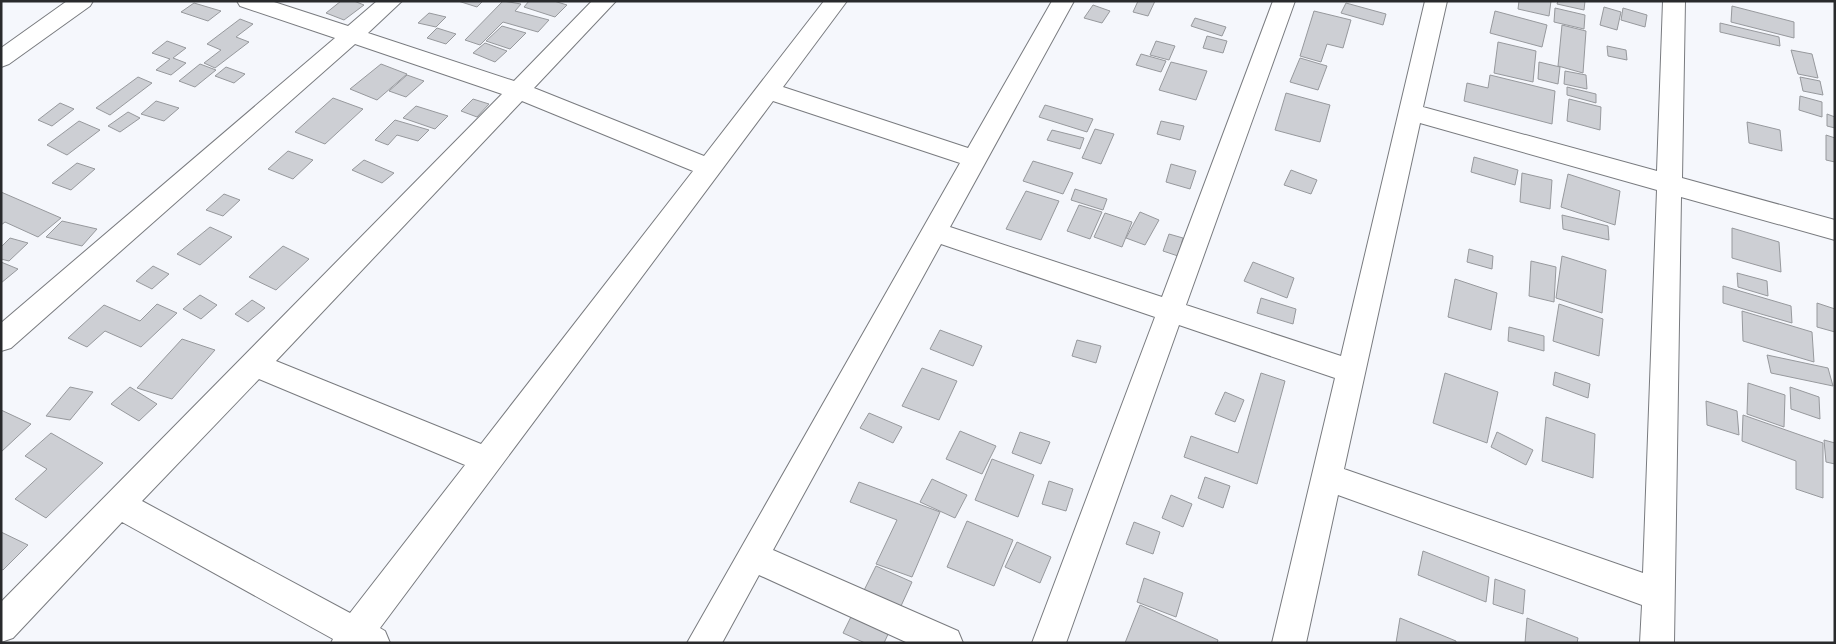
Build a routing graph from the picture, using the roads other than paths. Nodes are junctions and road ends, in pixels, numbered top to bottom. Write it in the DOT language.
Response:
graph roads {
  1 [pos="82,1"];
  2 [pos="248,1"];
  3 [pos="391,1"];
  4 [pos="605,1"];
  5 [pos="836,1"];
  6 [pos="1063,1"];
  7 [pos="1284,1"];
  8 [pos="1436,1"];
  9 [pos="1674,1"];
  10 [pos="352,35"];
  11 [pos="1,59"];
  12 [pos="518,91"];
  13 [pos="768,91"];
  14 [pos="1411,112"];
  15 [pos="975,159"];
  16 [pos="709,168"];
  17 [pos="1669,184"];
  18 [pos="1835,230"];
  19 [pos="934,232"];
  20 [pos="1171,311"];
  21 [pos="1,340"];
  22 [pos="256,365"];
  23 [pos="1351,371"];
  24 [pos="487,460"];
  25 [pos="1326,477"];
  26 [pos="120,505"];
  27 [pos="752,556"];
  28 [pos="1659,595"];
  29 [pos="1,626"];
  30 [pos="359,640"];
  31 [pos="704,643"];
  32 [pos="946,643"];
  33 [pos="1049,643"];
  34 [pos="1288,643"];
  35 [pos="1657,643"];
  1 -- 11 [label="street"];
  2 -- 10 [label="street"];
  3 -- 10 [label="street"];
  4 -- 12 [label="street"];
  5 -- 13 [label="street"];
  6 -- 15 [label="street"];
  7 -- 20 [label="street"];
  8 -- 14 [label="street"];
  9 -- 17 [label="street"];
  10 -- 12 [label="street"];
  10 -- 21 [label="street"];
  12 -- 16 [label="street"];
  12 -- 22 [label="street"];
  13 -- 15 [label="street"];
  13 -- 16 [label="street"];
  14 -- 17 [label="street"];
  14 -- 23 [label="street"];
  15 -- 19 [label="street"];
  16 -- 24 [label="street"];
  17 -- 18 [label="street"];
  17 -- 28 [label="street"];
  19 -- 20 [label="street"];
  19 -- 27 [label="street"];
  20 -- 23 [label="street"];
  20 -- 33 [label="street"];
  22 -- 24 [label="street"];
  22 -- 26 [label="street"];
  23 -- 25 [label="street"];
  24 -- 30 [label="street"];
  25 -- 28 [label="street"];
  25 -- 34 [label="street"];
  26 -- 29 [label="street"];
  26 -- 30 [label="street"];
  27 -- 31 [label="street"];
  27 -- 32 [label="street"];
  28 -- 35 [label="street"];
}
